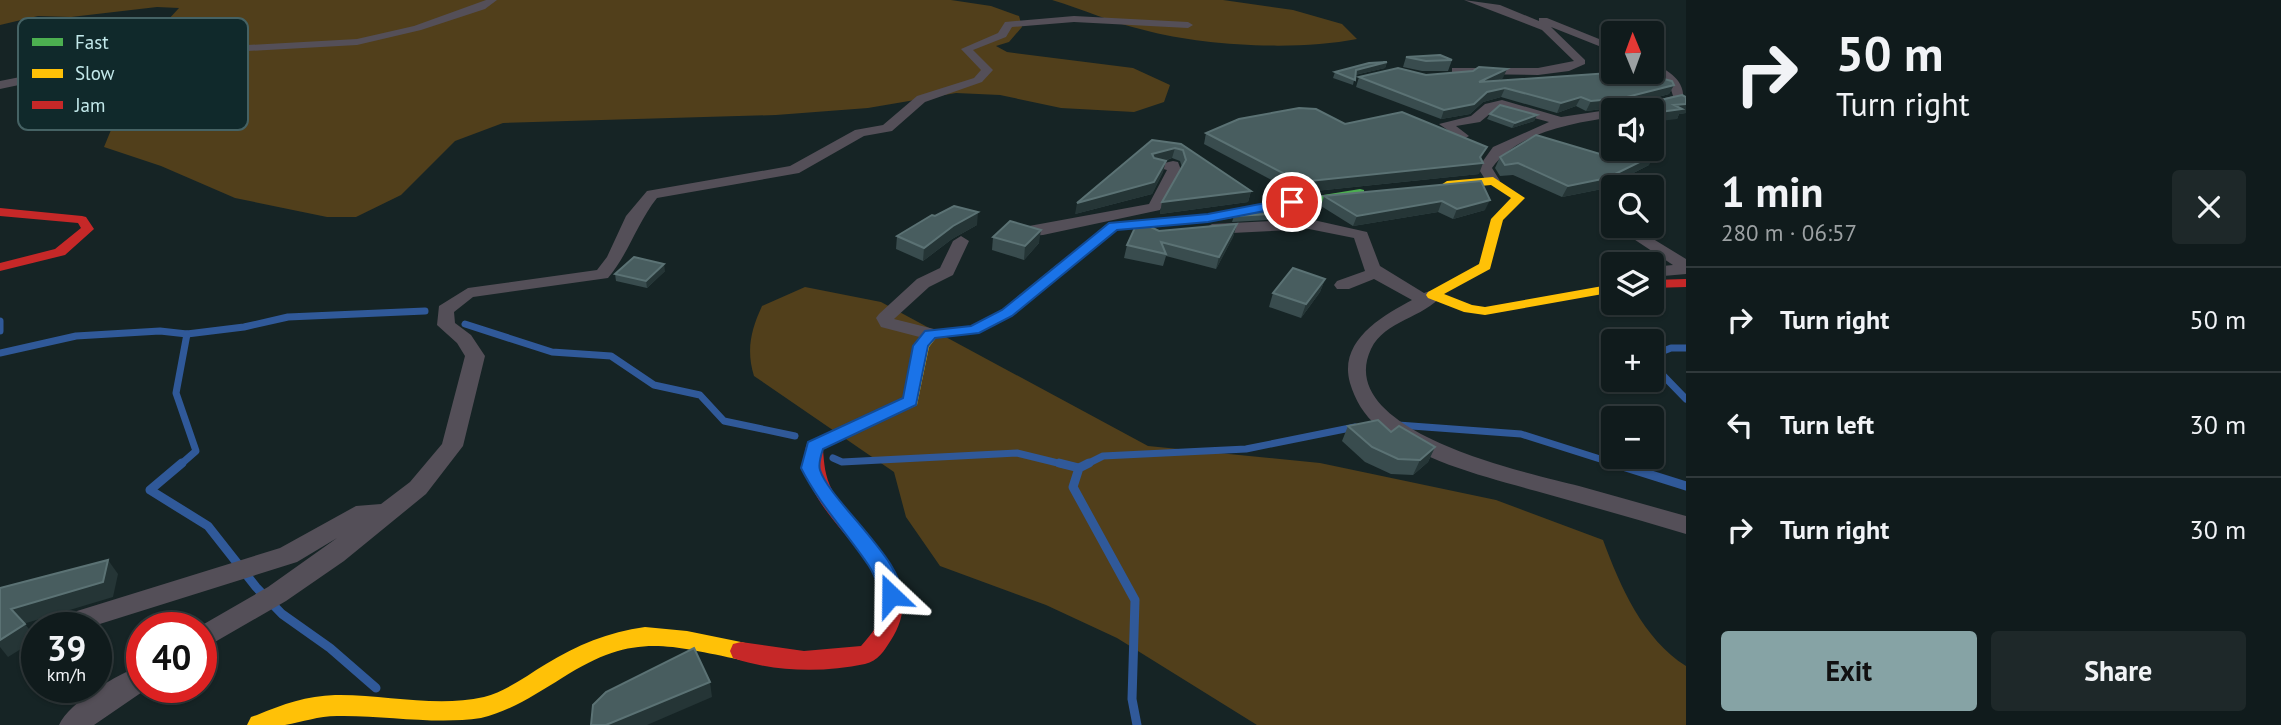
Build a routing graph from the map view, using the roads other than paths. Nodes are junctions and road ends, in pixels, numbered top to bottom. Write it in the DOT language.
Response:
graph roads {
  1 [pos="492,0"];
  2 [pos="1469,0"];
  3 [pos="1497,8"];
  4 [pos="1188,25"];
  5 [pos="1601,43"];
  6 [pos="248,49"];
  7 [pos="1664,73"];
  8 [pos="1464,75"];
  9 [pos="1443,76"];
  10 [pos="1487,76"];
  11 [pos="18,81"];
  12 [pos="0,85"];
  13 [pos="1664,101"];
  14 [pos="1601,115"];
  15 [pos="1560,121"];
  16 [pos="1462,136"];
  17 [pos="1159,166"];
  18 [pos="1493,181"];
  19 [pos="1429,187"];
  20 [pos="1382,191"];
  21 [pos="0,212"];
  22 [pos="1111,223"];
  23 [pos="1144,224"];
  24 [pos="1028,231"];
  25 [pos="1645,238"];
  26 [pos="961,241"];
  27 [pos="0,267"];
  28 [pos="1686,268"];
  29 [pos="1664,271"];
  30 [pos="1377,272"];
  31 [pos="1686,283"];
  32 [pos="1664,284"];
  33 [pos="1343,285"];
  34 [pos="1601,290"];
  35 [pos="1429,298"];
  36 [pos="931,334"];
  37 [pos="385,512"];
  38 [pos="1686,525"];
  39 [pos="105,612"];
  40 [pos="217,630"];
  41 [pos="126,687"];
  42 [pos="73,725"];
  43 [pos="259,725"];
  1 -- 6 [label="street"];
  2 -- 3 [label="street"];
  3 -- 5 [label="street"];
  3 -- 8 [label="street"];
  4 -- 37 [label="street"];
  7 -- 13 [label="street"];
  8 -- 9 [label="street"];
  8 -- 10 [label="street"];
  11 -- 12 [label="street"];
  14 -- 15 [label="street"];
  15 -- 16 [label="street"];
  15 -- 18 [label="street"];
  17 -- 22 [label="street"];
  18 -- 19 [label="street"];
  18 -- 35 [label="street"];
  20 -- 23 [label="street"];
  21 -- 27 [label="street"];
  22 -- 23 [label="street"];
  22 -- 24 [label="street"];
  22 -- 36 [label="street"];
  23 -- 30 [label="street"];
  25 -- 28 [label="street"];
  26 -- 36 [label="street"];
  28 -- 29 [label="street"];
  30 -- 33 [label="street"];
  30 -- 35 [label="street"];
  31 -- 32 [label="street"];
  34 -- 35 [label="street"];
  35 -- 38 [label="street"];
  36 -- 43 [label="street"];
  37 -- 39 [label="street"];
  37 -- 40 [label="street"];
  41 -- 42 [label="street"];
}
